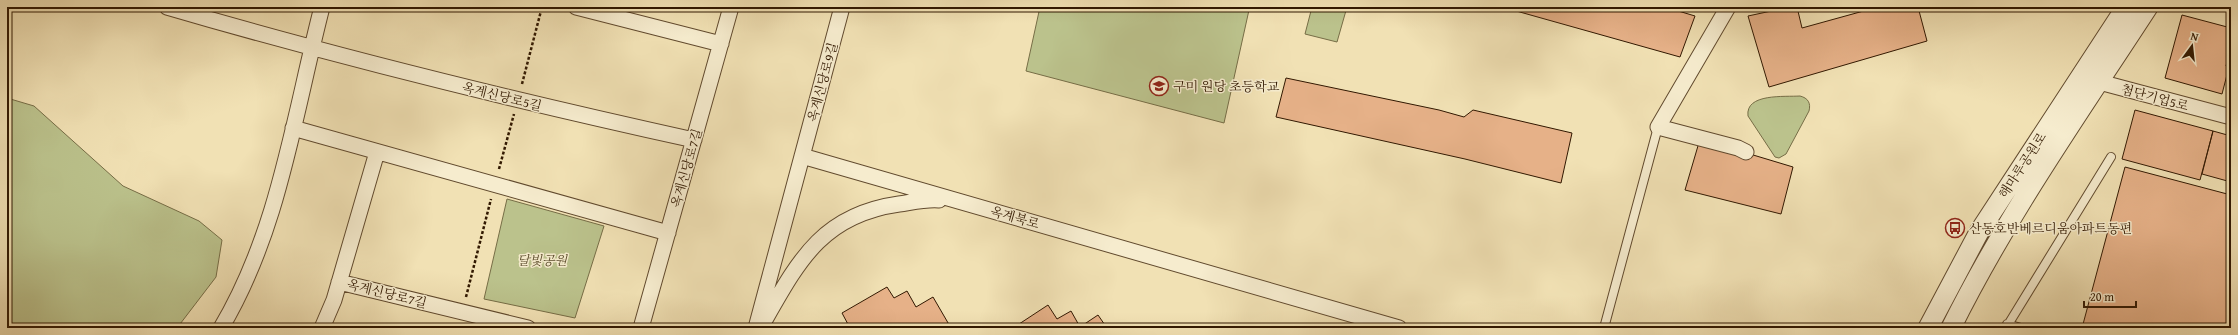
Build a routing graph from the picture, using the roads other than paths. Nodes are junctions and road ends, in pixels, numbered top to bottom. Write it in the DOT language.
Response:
graph roads {
  1 [pos="167,7"];
  2 [pos="322,7"];
  3 [pos="576,7"];
  4 [pos="731,7"];
  5 [pos="842,7"];
  6 [pos="1728,7"];
  7 [pos="2126,7"];
  8 [pos="2148,7"];
  9 [pos="721,44"];
  10 [pos="311,48"];
  11 [pos="2080,77"];
  12 [pos="2099,82"];
  13 [pos="2231,117"];
  14 [pos="1658,127"];
  15 [pos="293,128"];
  16 [pos="694,140"];
  17 [pos="377,152"];
  18 [pos="1746,152"];
  19 [pos="802,156"];
  20 [pos="2111,157"];
  21 [pos="971,205"];
  22 [pos="668,233"];
  23 [pos="339,282"];
  24 [pos="2006,326"];
  25 [pos="221,328"];
  26 [pos="322,328"];
  27 [pos="528,328"];
  28 [pos="641,328"];
  29 [pos="756,328"];
  30 [pos="761,328"];
  31 [pos="1399,328"];
  32 [pos="1604,328"];
  33 [pos="1928,328"];
  34 [pos="1951,328"];
  35 [pos="2021,328"];
  1 -- 10 [label="street, 옥계신당로5길"];
  2 -- 10 [label="street"];
  3 -- 9 [label="street"];
  4 -- 9 [label="street, 옥계신당로7길"];
  5 -- 19 [label="street, 옥계신당로9길"];
  6 -- 14 [label="street"];
  7 -- 11 [label="street, 해마루공원로"];
  8 -- 12 [label="street, 해마루공원로"];
  9 -- 16 [label="street, 옥계신당로7길"];
  10 -- 15 [label="street"];
  10 -- 16 [label="street, 옥계신당로5길"];
  11 -- 12 [label="street, 첨단기업5로"];
  11 -- 33 [label="street, 해마루공원로"];
  12 -- 13 [label="street, 첨단기업5로"];
  12 -- 34 [label="street, 해마루공원로"];
  14 -- 18 [label="street"];
  14 -- 32 [label="lane"];
  15 -- 17 [label="street"];
  15 -- 25 [label="street"];
  16 -- 22 [label="street, 옥계신당로7길"];
  17 -- 22 [label="street"];
  17 -- 23 [label="street, 옥계신당로7길"];
  19 -- 21 [label="street, 옥계북로"];
  19 -- 29 [label="street"];
  20 -- 24 [label="lane"];
  21 -- 30 [label="street"];
  21 -- 31 [label="street, 옥계북로"];
  22 -- 28 [label="street, 옥계신당로7길"];
  23 -- 26 [label="street, 옥계신당로7길"];
  23 -- 27 [label="street, 옥계신당로7길"];
  24 -- 35 [label="lane"];
}
